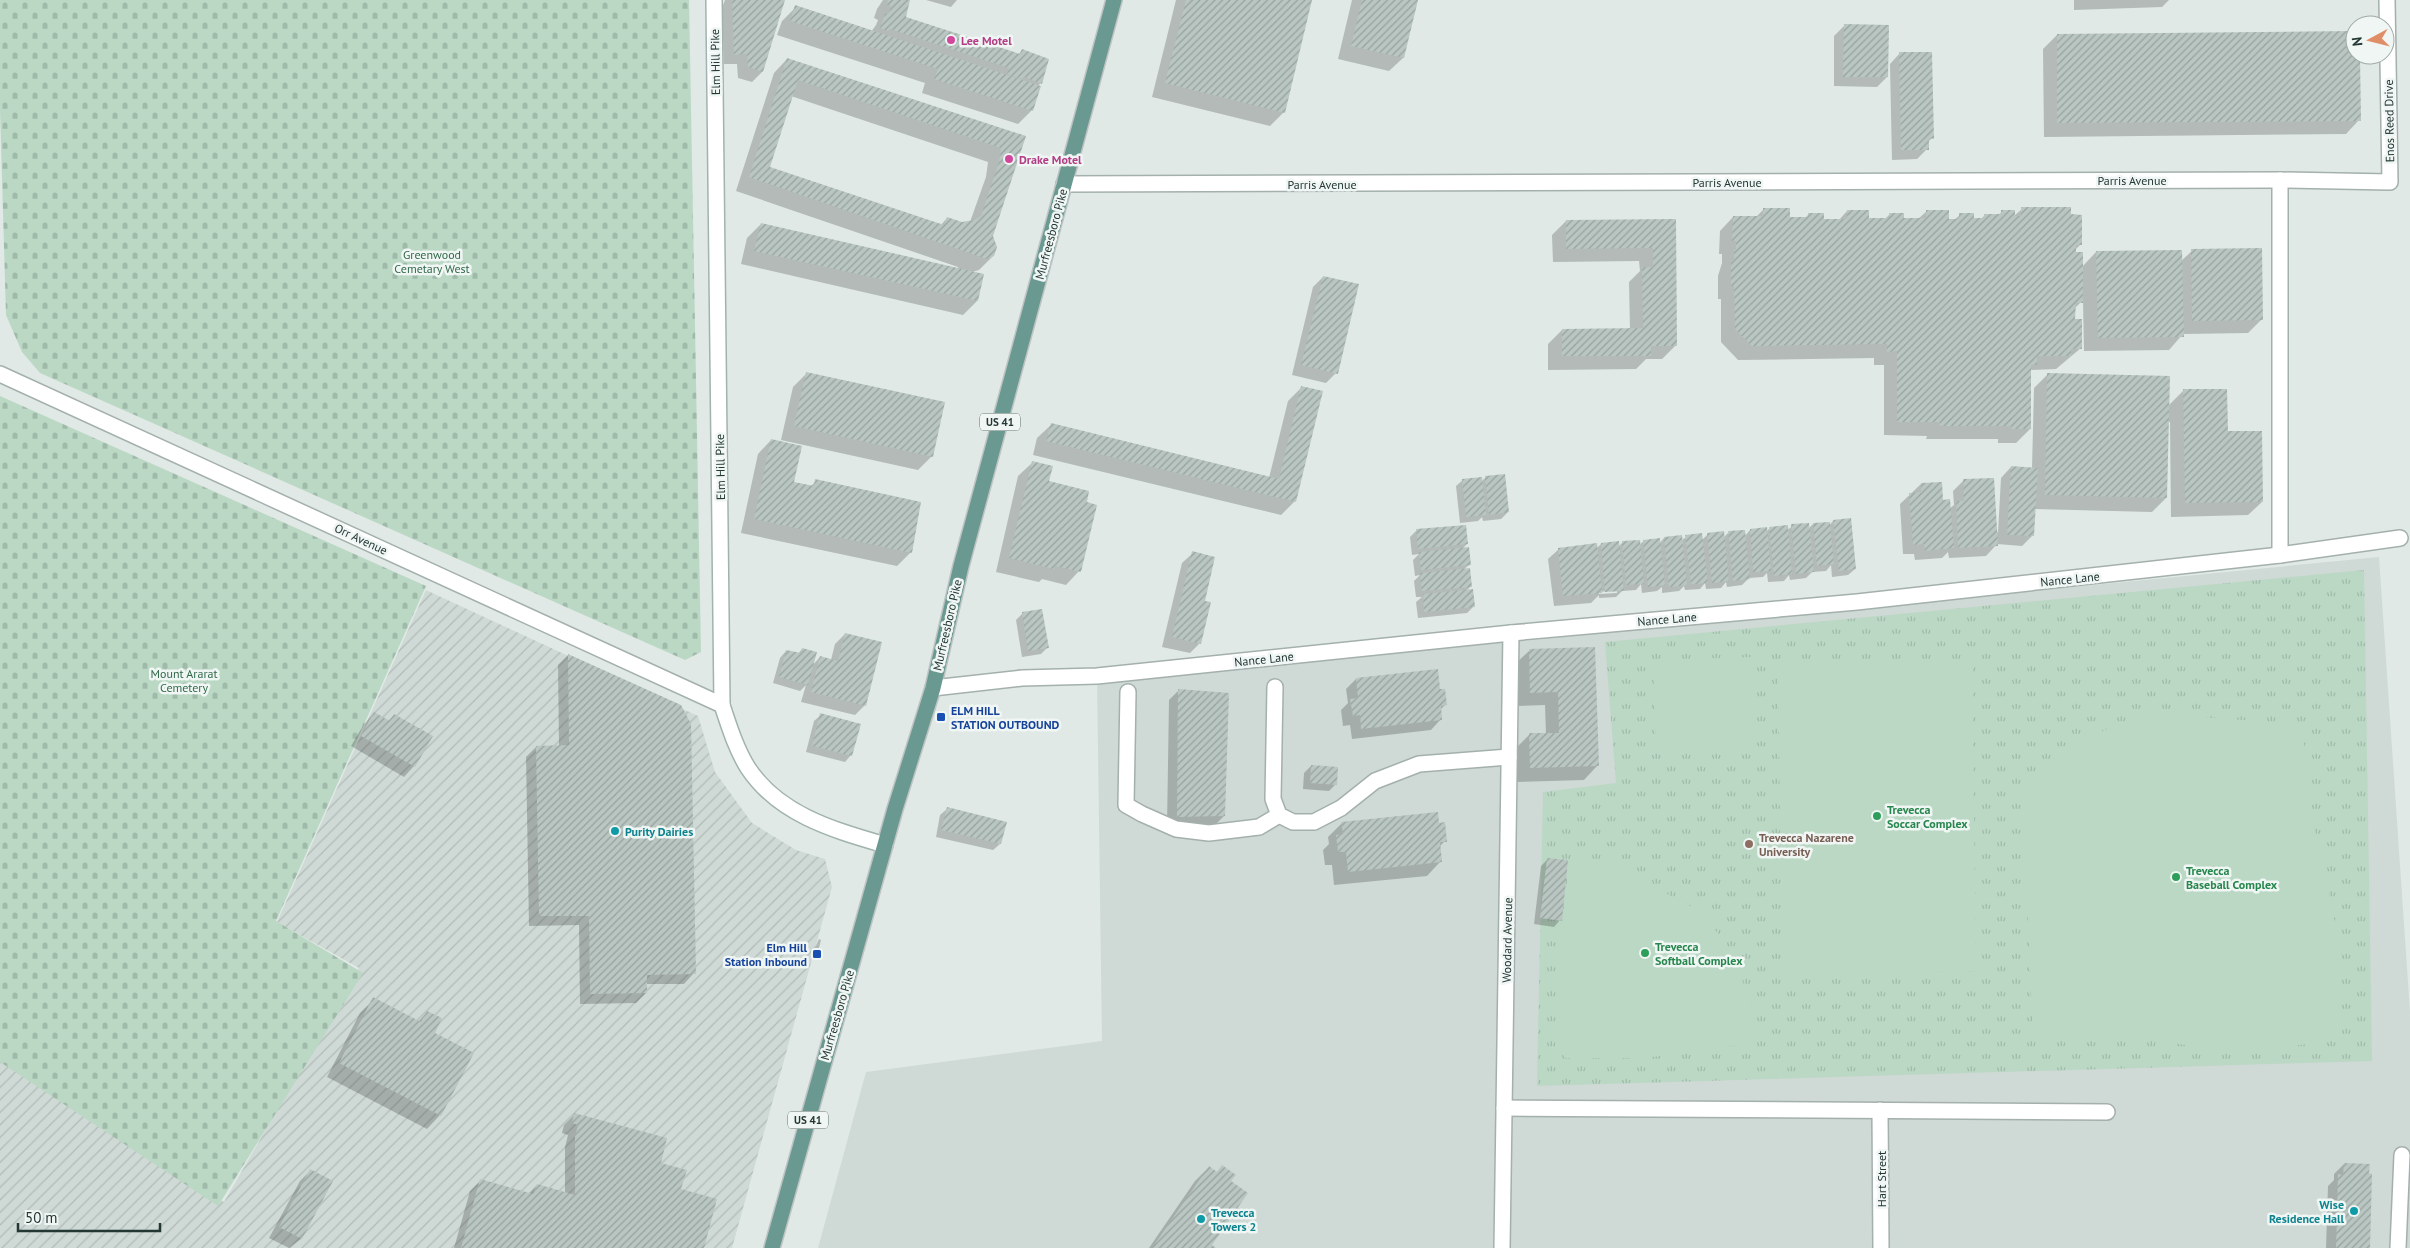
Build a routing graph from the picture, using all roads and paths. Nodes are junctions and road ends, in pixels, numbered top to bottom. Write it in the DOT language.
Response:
graph roads {
  1 [pos="714,0"];
  2 [pos="1114,0"];
  3 [pos="2387,0"];
  4 [pos="2280,180"];
  5 [pos="2390,182"];
  6 [pos="1064,184"];
  7 [pos="0,374"];
  8 [pos="2400,538"];
  9 [pos="2280,555"];
  10 [pos="1511,633"];
  11 [pos="1275,687"];
  12 [pos="933,688"];
  13 [pos="1128,692"];
  14 [pos="722,705"];
  15 [pos="1509,757"];
  16 [pos="1279,815"];
  17 [pos="885,844"];
  18 [pos="1504,1108"];
  19 [pos="1880,1110"];
  20 [pos="2107,1112"];
  21 [pos="2402,1155"];
  22 [pos="772,1248"];
  23 [pos="1502,1248"];
  24 [pos="1880,1248"];
  25 [pos="2398,1248"];
  1 -- 14 [label="street, Elm Hill Pike"];
  2 -- 6 [label="main road, Murfreesboro Pike / US 41"];
  3 -- 5 [label="street, Enos Reed Drive"];
  4 -- 5 [label="street, Parris Avenue"];
  4 -- 6 [label="street, Parris Avenue"];
  4 -- 9 [label="street"];
  6 -- 12 [label="main road, Murfreesboro Pike / US 41"];
  7 -- 14 [label="street, Orr Avenue"];
  8 -- 9 [label="street, Nance Lane"];
  9 -- 10 [label="street, Nance Lane"];
  10 -- 12 [label="street, Nance Lane"];
  10 -- 15 [label="street, Woodard Avenue"];
  11 -- 16 [label="street"];
  12 -- 17 [label="main road, Murfreesboro Pike / US 41"];
  13 -- 16 [label="street"];
  14 -- 17 [label="street, Elm Hill Pike"];
  15 -- 16 [label="street"];
  15 -- 18 [label="street, Woodard Avenue"];
  17 -- 22 [label="main road, Murfreesboro Pike / US 41"];
  18 -- 19 [label="street"];
  18 -- 23 [label="street, Woodard Avenue"];
  19 -- 20 [label="street"];
  19 -- 24 [label="street, Hart Street"];
  21 -- 25 [label="street"];
}
